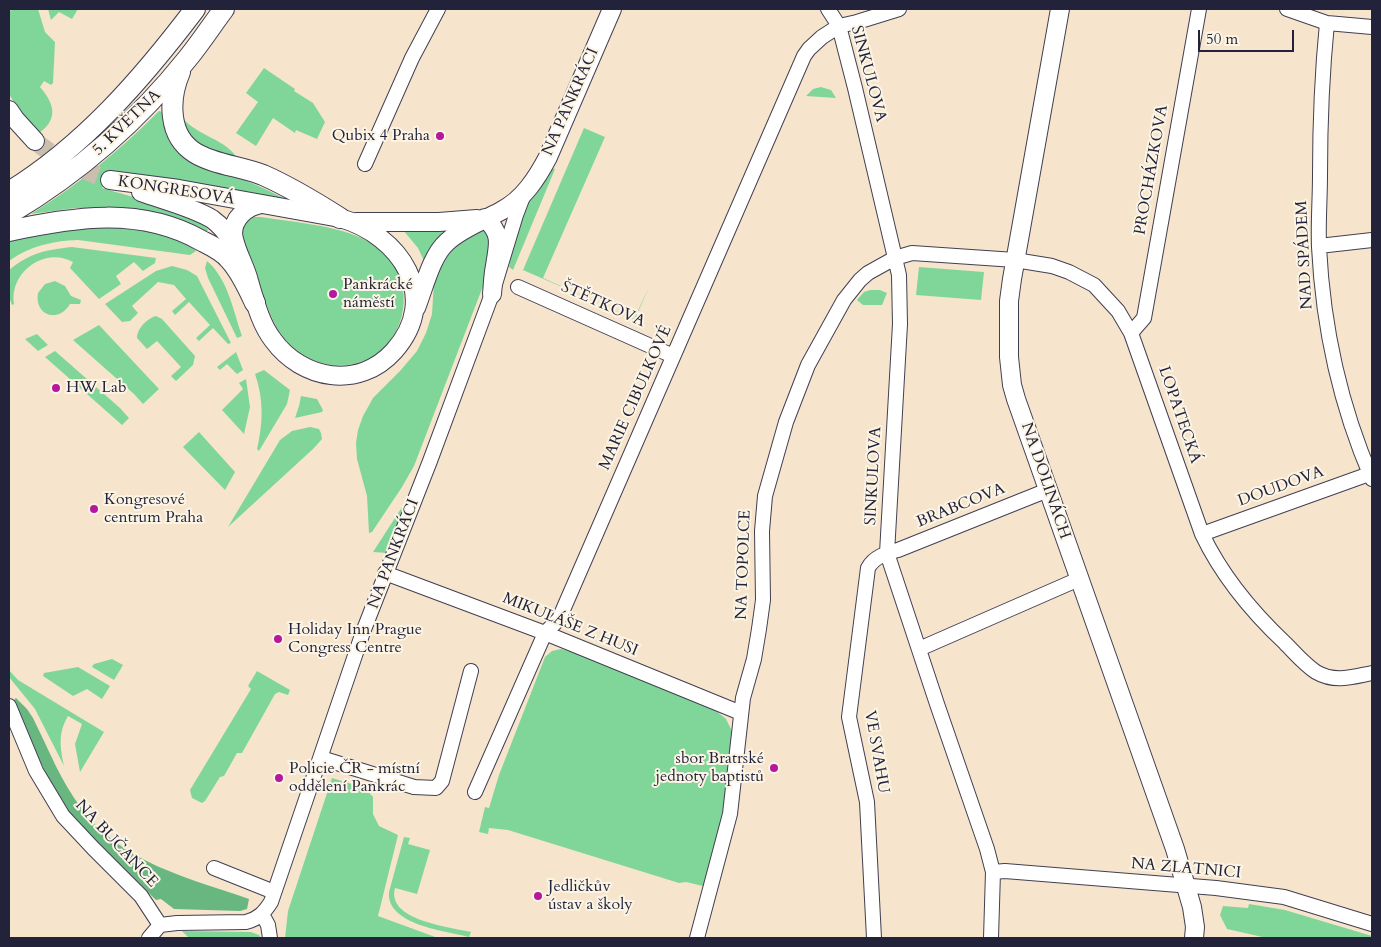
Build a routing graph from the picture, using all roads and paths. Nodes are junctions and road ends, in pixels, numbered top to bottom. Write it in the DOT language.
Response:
graph roads {
  1 [pos="195,9"];
  2 [pos="224,9"];
  3 [pos="438,9"];
  4 [pos="612,9"];
  5 [pos="828,9"];
  6 [pos="899,9"];
  7 [pos="1060,9"];
  8 [pos="1199,9"];
  9 [pos="1287,9"];
  10 [pos="1327,22"];
  11 [pos="839,26"];
  12 [pos="1372,27"];
  13 [pos="189,57"];
  14 [pos="9,110"];
  15 [pos="89,130"];
  16 [pos="35,141"];
  17 [pos="365,164"];
  18 [pos="9,175"];
  19 [pos="9,192"];
  20 [pos="525,192"];
  21 [pos="261,204"];
  22 [pos="9,214"];
  23 [pos="485,218"];
  24 [pos="346,220"];
  25 [pos="9,231"];
  26 [pos="1372,240"];
  27 [pos="236,246"];
  28 [pos="1319,246"];
  29 [pos="895,258"];
  30 [pos="1015,260"];
  31 [pos="518,288"];
  32 [pos="492,294"];
  33 [pos="255,303"];
  34 [pos="411,320"];
  35 [pos="1131,333"];
  36 [pos="673,356"];
  37 [pos="1371,475"];
  38 [pos="1048,490"];
  39 [pos="1202,534"];
  40 [pos="887,552"];
  41 [pos="385,573"];
  42 [pos="1079,579"];
  43 [pos="545,633"];
  44 [pos="919,649"];
  45 [pos="471,671"];
  46 [pos="1372,672"];
  47 [pos="9,706"];
  48 [pos="741,712"];
  49 [pos="321,758"];
  50 [pos="475,792"];
  51 [pos="214,868"];
  52 [pos="993,872"];
  53 [pos="1187,887"];
  54 [pos="274,892"];
  55 [pos="262,914"];
  56 [pos="1372,924"];
  57 [pos="160,925"];
  58 [pos="149,938"];
  59 [pos="270,938"];
  60 [pos="697,938"];
  61 [pos="874,938"];
  62 [pos="991,938"];
  63 [pos="1194,938"];
  1 -- 15 [label="main road, 5. KVĚTNA"];
  2 -- 13 [label="main road, 5. KVĚTNA"];
  3 -- 17 [label="street"];
  4 -- 20 [label="street, NA PANKRÁCI"];
  5 -- 11 [label="street, SINKULOVA"];
  6 -- 11 [label="street"];
  7 -- 30 [label="street, NA DOLINÁCH"];
  8 -- 35 [label="street, PROCHÁZKOVA"];
  9 -- 10 [label="street"];
  10 -- 12 [label="street"];
  10 -- 28 [label="street, NAD SPÁDEM"];
  11 -- 29 [label="street, SINKULOVA"];
  11 -- 36 [label="street, MARIE CIBULKOVÉ"];
  13 -- 22 [label="main road, 5. KVĚTNA"];
  13 -- 24 [label="main road"];
  14 -- 16 [label="street"];
  15 -- 18 [label="main road"];
  15 -- 19 [label="main road, 5. KVĚTNA"];
  20 -- 23 [label="street, NA PANKRÁCI"];
  20 -- 32 [label="street, NA PANKRÁCI"];
  21 -- 24 [label="street"];
  21 -- 27 [label="street"];
  21 -- 27 [label="street, KONGRESOVÁ"];
  23 -- 24 [label="street"];
  23 -- 32 [label="street"];
  23 -- 34 [label="street, NA PANKRÁCI"];
  24 -- 34 [label="street"];
  25 -- 33 [label="main road"];
  26 -- 28 [label="street"];
  27 -- 33 [label="street"];
  28 -- 37 [label="street, NAD SPÁDEM"];
  29 -- 30 [label="street, LOPATECKÁ"];
  29 -- 40 [label="street, SINKULOVA"];
  29 -- 48 [label="street, NA TOPOLCE"];
  30 -- 35 [label="street, LOPATECKÁ"];
  30 -- 38 [label="street, NA DOLINÁCH"];
  31 -- 36 [label="street, ŠTĚTKOVA"];
  32 -- 41 [label="street, NA PANKRÁCI"];
  33 -- 34 [label="street"];
  35 -- 39 [label="street, LOPATECKÁ"];
  36 -- 43 [label="street, MARIE CIBULKOVÉ"];
  37 -- 39 [label="street, DOUDOVA"];
  38 -- 40 [label="street, BRABCOVA"];
  38 -- 42 [label="street, NA DOLINÁCH"];
  39 -- 46 [label="street, LOPATECKÁ"];
  40 -- 44 [label="street, SINKULOVA"];
  40 -- 61 [label="street, VE SVAHU"];
  41 -- 43 [label="street, MIKULÁŠE Z HUSI"];
  41 -- 49 [label="street, NA PANKRÁCI"];
  42 -- 44 [label="street"];
  42 -- 53 [label="street, NA DOLINÁCH"];
  43 -- 48 [label="street, MIKULÁŠE Z HUSI"];
  43 -- 50 [label="street, MARIE CIBULKOVÉ"];
  44 -- 52 [label="street, SINKULOVA"];
  45 -- 49 [label="street"];
  47 -- 57 [label="street, NA BUČANCE"];
  48 -- 60 [label="street, NA TOPOLCE"];
  49 -- 54 [label="street, NA PANKRÁCI"];
  51 -- 54 [label="street"];
  52 -- 53 [label="street, NA ZLATNICI"];
  52 -- 62 [label="street, SINKULOVA"];
  53 -- 56 [label="street, NA ZLATNICI"];
  53 -- 63 [label="street, NA DOLINÁCH"];
  54 -- 55 [label="street, NA PANKRÁCI"];
  55 -- 57 [label="street"];
  55 -- 59 [label="street"];
  57 -- 58 [label="street"];
}
